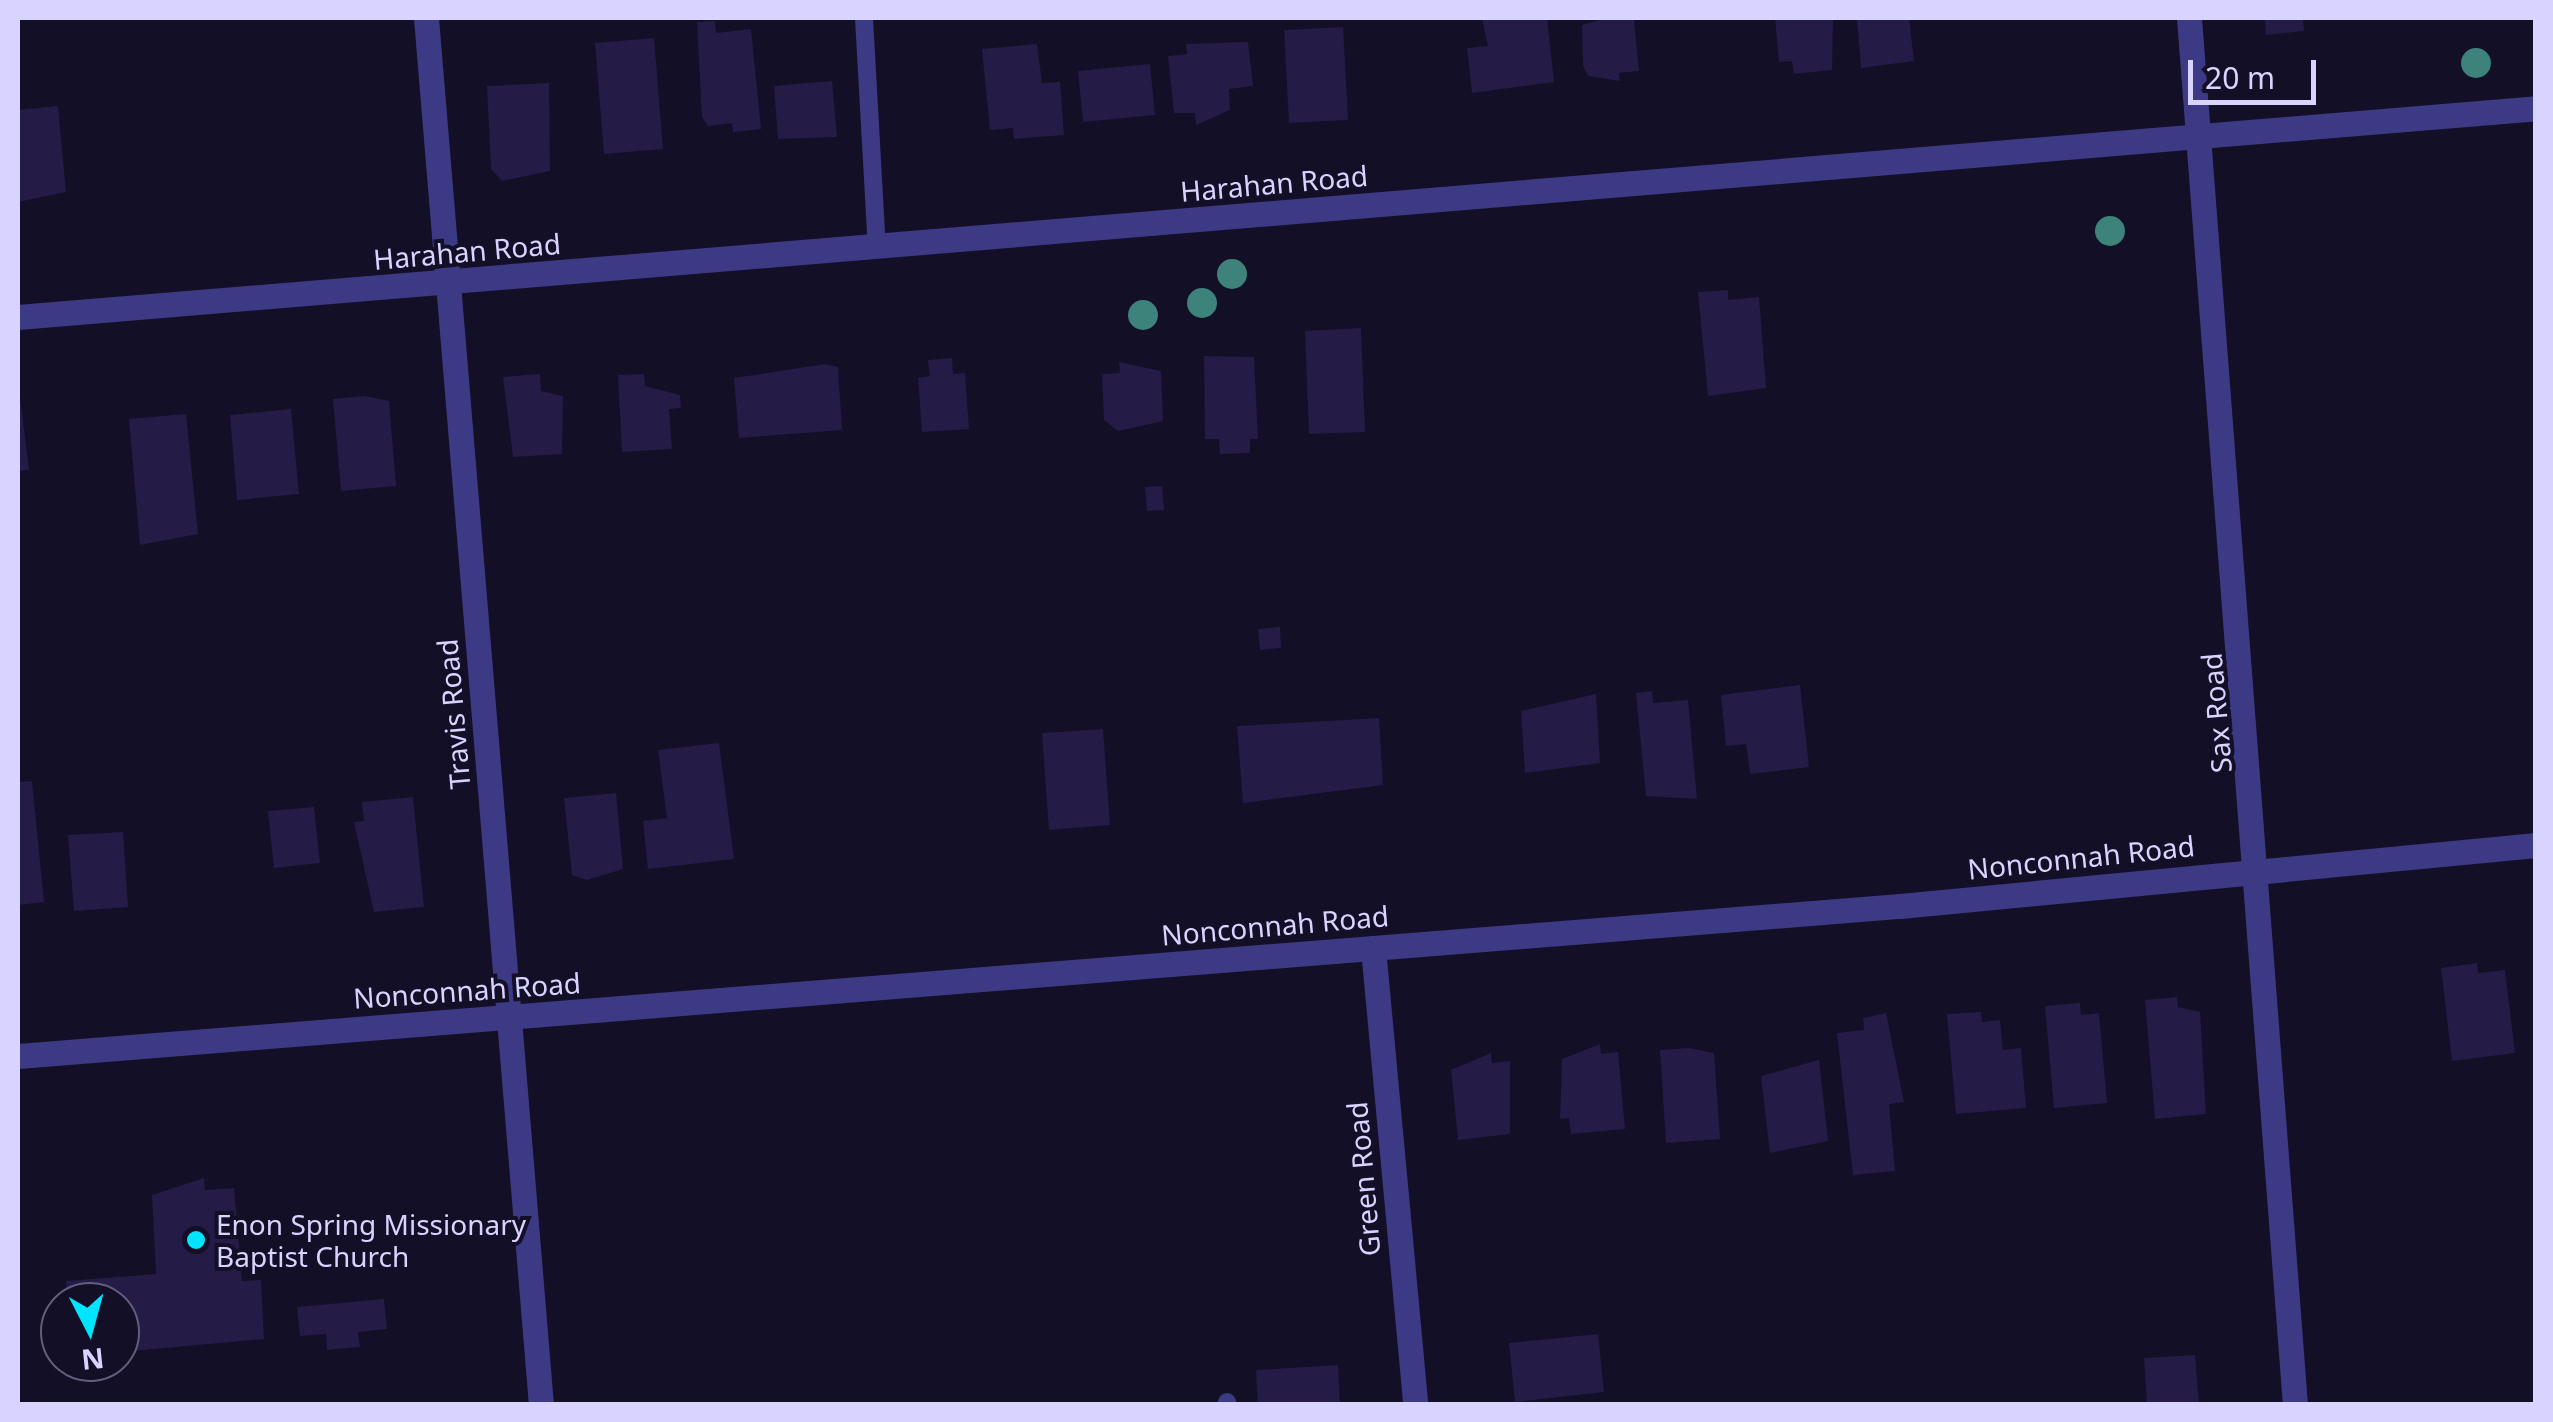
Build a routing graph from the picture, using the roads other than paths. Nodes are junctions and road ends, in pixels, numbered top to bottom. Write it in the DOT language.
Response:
graph roads {
  1 [pos="426,18"];
  2 [pos="864,18"];
  3 [pos="2189,18"];
  4 [pos="2536,108"];
  5 [pos="2198,136"];
  6 [pos="877,247"];
  7 [pos="449,283"];
  8 [pos="18,318"];
  9 [pos="2536,845"];
  10 [pos="2259,868"];
  11 [pos="1373,948"];
  12 [pos="508,1017"];
  13 [pos="18,1056"];
  14 [pos="541,1404"];
  15 [pos="1415,1404"];
  16 [pos="2296,1404"];
  1 -- 7 [label="street, Travis Road"];
  2 -- 6 [label="lane"];
  3 -- 5 [label="street, Sax Road"];
  4 -- 5 [label="street, Harahan Road"];
  5 -- 6 [label="street, Harahan Road"];
  5 -- 10 [label="street, Sax Road"];
  6 -- 7 [label="street, Harahan Road"];
  7 -- 8 [label="street, Harahan Road"];
  7 -- 12 [label="street, Travis Road"];
  9 -- 10 [label="street, Nonconnah Road"];
  10 -- 11 [label="street, Nonconnah Road"];
  10 -- 16 [label="street, Sax Road"];
  11 -- 12 [label="street, Nonconnah Road"];
  11 -- 15 [label="street, Green Road"];
  12 -- 13 [label="street, Nonconnah Road"];
  12 -- 14 [label="street, Travis Road"];
}
